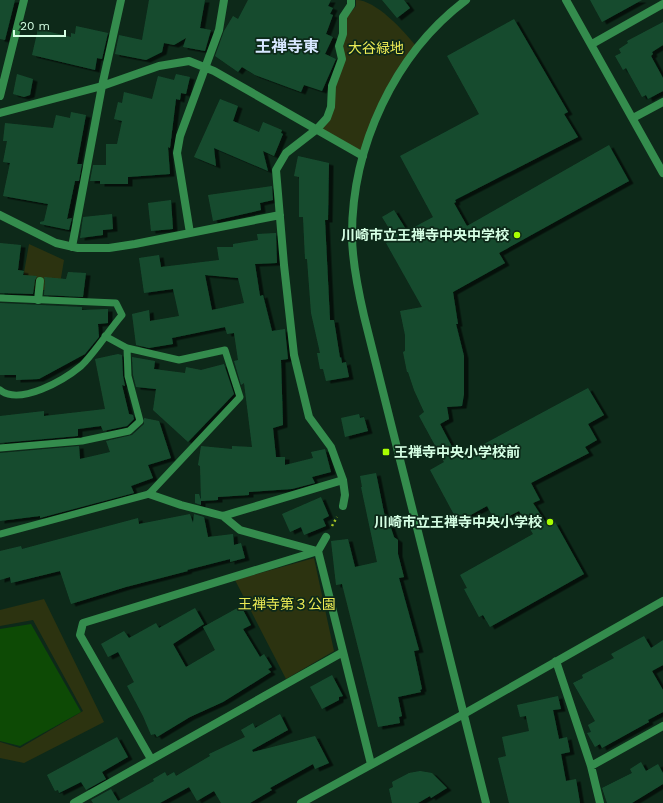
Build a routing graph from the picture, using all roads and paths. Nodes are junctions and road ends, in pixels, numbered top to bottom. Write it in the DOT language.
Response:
graph roads {
  1 [pos="24,0"];
  2 [pos="121,0"];
  3 [pos="224,0"];
  4 [pos="351,0"];
  5 [pos="466,0"];
  6 [pos="566,0"];
  7 [pos="663,4"];
  8 [pos="592,44"];
  9 [pos="206,67"];
  10 [pos="102,86"];
  11 [pos="0,96"];
  12 [pos="663,102"];
  13 [pos="0,113"];
  14 [pos="633,118"];
  15 [pos="317,129"];
  16 [pos="363,156"];
  17 [pos="663,173"];
  18 [pos="0,215"];
  19 [pos="280,215"];
  20 [pos="190,233"];
  21 [pos="72,247"];
  22 [pos="40,280"];
  23 [pos="0,298"];
  24 [pos="38,300"];
  25 [pos="105,336"];
  26 [pos="127,348"];
  27 [pos="0,390"];
  28 [pos="0,448"];
  29 [pos="343,480"];
  30 [pos="149,494"];
  31 [pos="343,506"];
  32 [pos="223,516"];
  33 [pos="0,534"];
  34 [pos="326,537"];
  35 [pos="318,551"];
  36 [pos="663,601"];
  37 [pos="343,652"];
  38 [pos="556,661"];
  39 [pos="462,714"];
  40 [pos="663,726"];
  41 [pos="151,759"];
  42 [pos="371,764"];
  43 [pos="591,766"];
  44 [pos="74,803"];
  45 [pos="302,803"];
  46 [pos="486,803"];
  47 [pos="600,803"];
  1 -- 11 [label="street"];
  2 -- 10 [label="street"];
  3 -- 9 [label="street"];
  4 -- 15 [label="street"];
  5 -- 16 [label="street"];
  6 -- 8 [label="street"];
  7 -- 8 [label="street"];
  8 -- 14 [label="street"];
  9 -- 10 [label="street"];
  9 -- 15 [label="street"];
  9 -- 20 [label="street"];
  10 -- 13 [label="street"];
  10 -- 21 [label="street"];
  12 -- 14 [label="street"];
  14 -- 17 [label="street"];
  15 -- 16 [label="street"];
  15 -- 19 [label="street"];
  16 -- 39 [label="street"];
  18 -- 21 [label="street"];
  19 -- 20 [label="street"];
  19 -- 29 [label="street"];
  20 -- 21 [label="street"];
  22 -- 24 [label="street"];
  23 -- 24 [label="lane"];
  24 -- 25 [label="lane"];
  25 -- 26 [label="lane"];
  25 -- 27 [label="lane"];
  26 -- 28 [label="lane"];
  26 -- 30 [label="lane"];
  29 -- 31 [label="street"];
  29 -- 32 [label="street"];
  30 -- 32 [label="street"];
  30 -- 33 [label="lane"];
  31 -- 34 [label="path"];
  32 -- 35 [label="street"];
  34 -- 35 [label="street"];
  35 -- 37 [label="street"];
  35 -- 41 [label="street"];
  36 -- 38 [label="street"];
  37 -- 41 [label="street"];
  37 -- 42 [label="street"];
  38 -- 39 [label="street"];
  38 -- 43 [label="street"];
  39 -- 42 [label="street"];
  39 -- 46 [label="street"];
  40 -- 43 [label="street"];
  41 -- 44 [label="street"];
  42 -- 45 [label="street"];
  43 -- 47 [label="street"];
}
